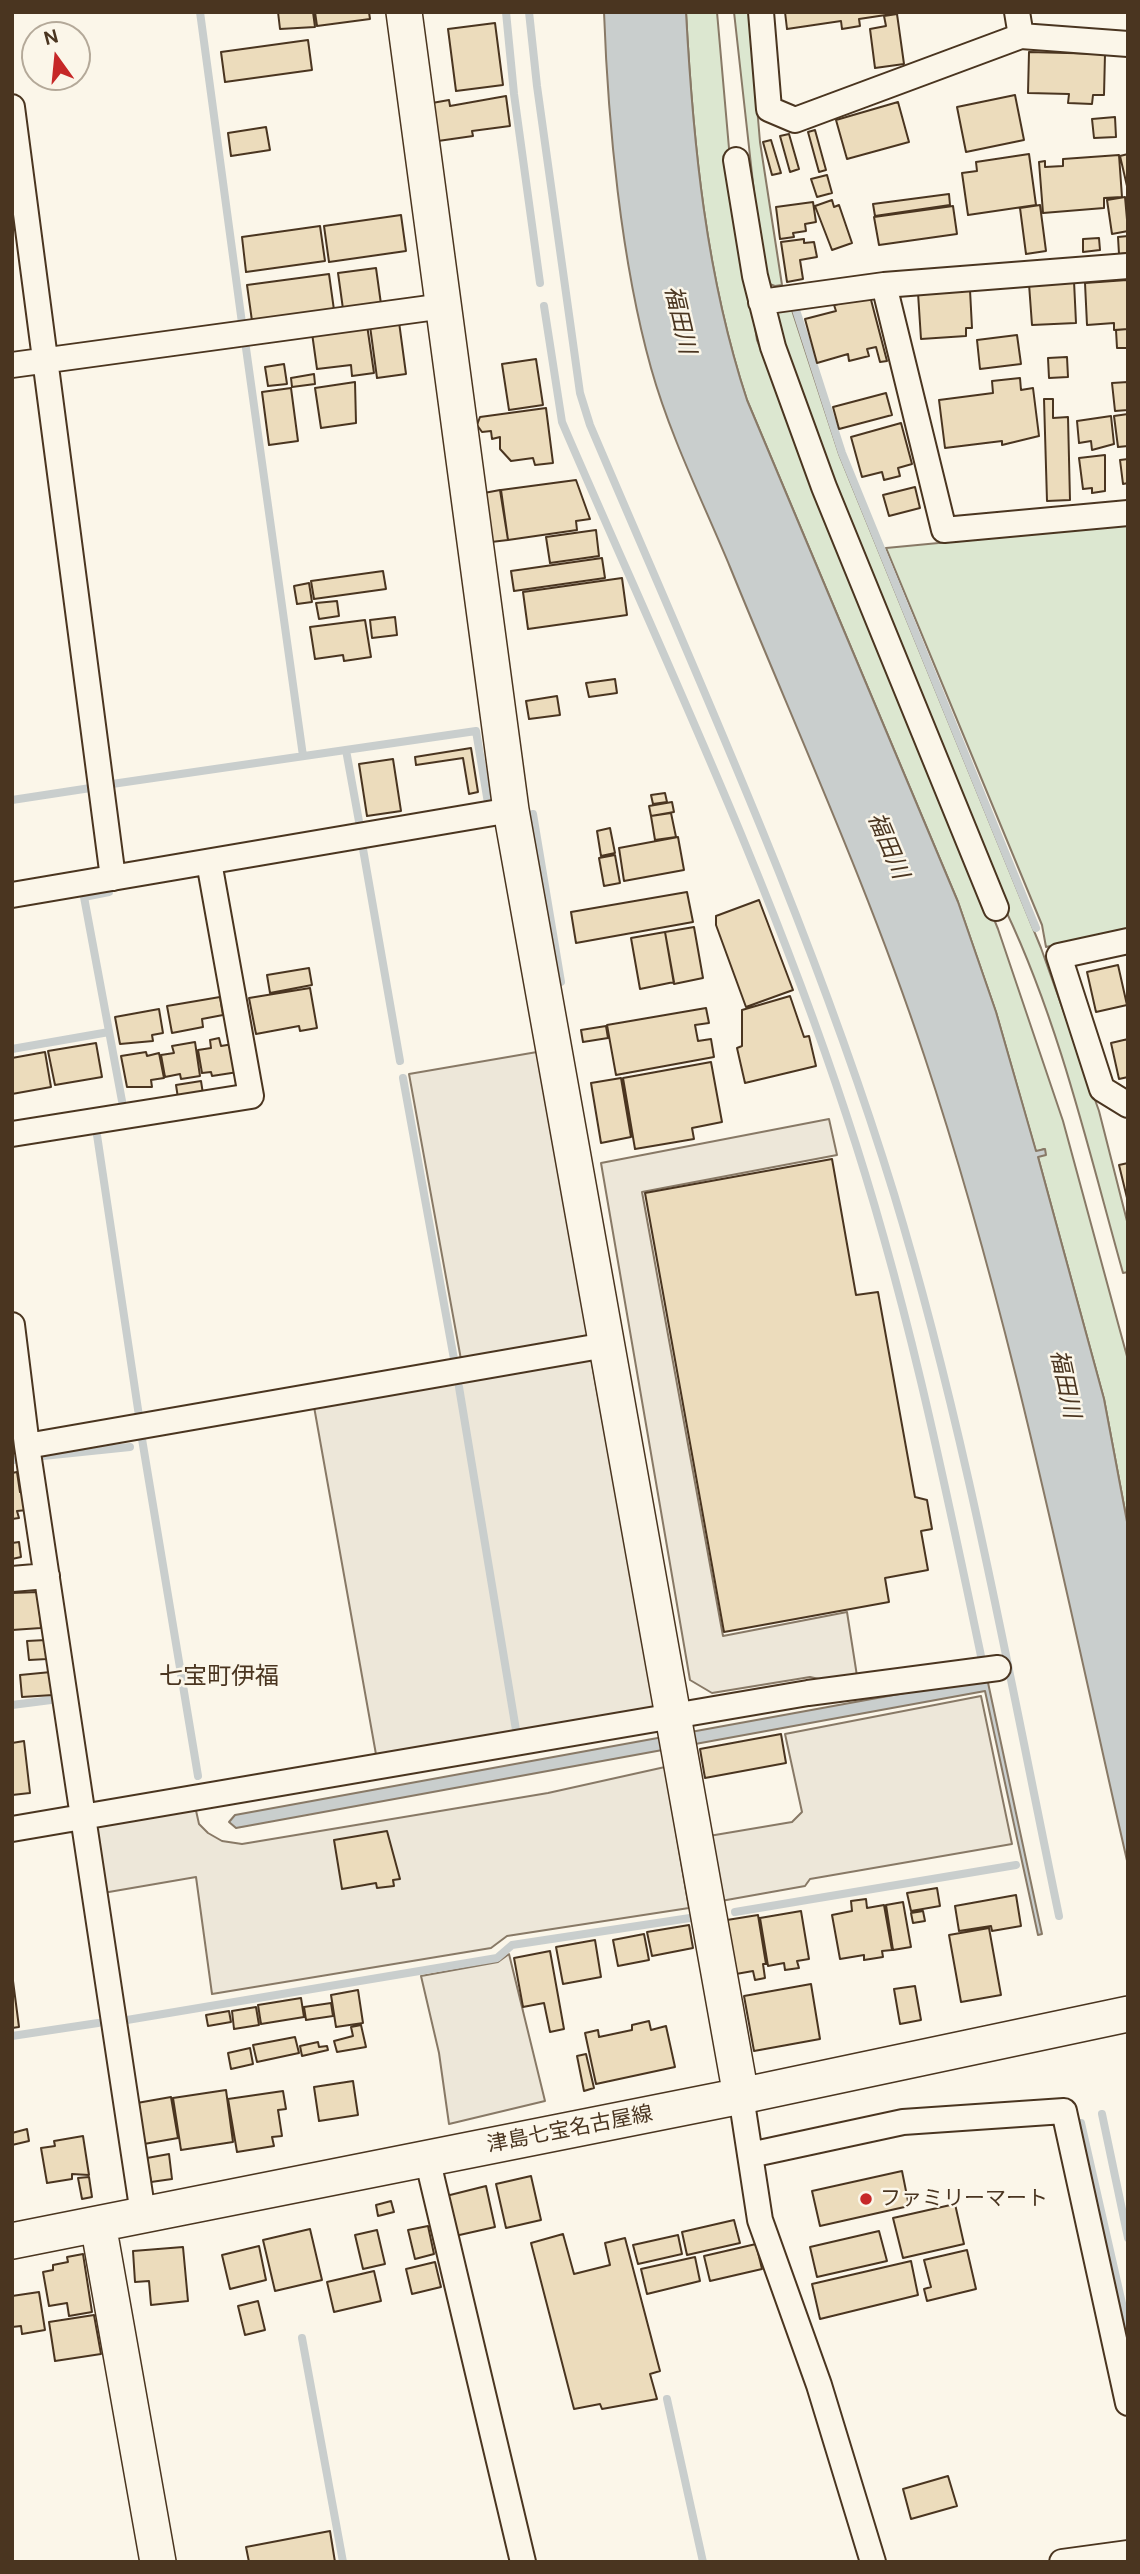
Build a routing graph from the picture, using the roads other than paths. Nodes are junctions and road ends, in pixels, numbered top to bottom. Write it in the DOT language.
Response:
graph roads {
  1 [pos="404,12"];
  2 [pos="761,12"];
  3 [pos="1019,24"];
  4 [pos="1128,44"];
  5 [pos="12,107"];
  6 [pos="736,160"];
  7 [pos="1128,267"];
  8 [pos="884,285"];
  9 [pos="761,302"];
  10 [pos="444,306"];
  11 [pos="47,360"];
  12 [pos="12,365"];
  13 [pos="1128,513"];
  14 [pos="511,810"];
  15 [pos="209,862"];
  16 [pos="113,878"];
  17 [pos="12,895"];
  18 [pos="996,908"];
  19 [pos="1128,942"];
  20 [pos="1128,1105"];
  21 [pos="12,1134"];
  22 [pos="12,1325"];
  23 [pos="606,1345"];
  24 [pos="15,1387"];
  25 [pos="27,1446"];
  26 [pos="47,1576"];
  27 [pos="12,1579"];
  28 [pos="998,1668"];
  29 [pos="675,1732"];
  30 [pos="82,1817"];
  31 [pos="12,1829"];
  32 [pos="1118,2016"];
  33 [pos="741,2096"];
  34 [pos="750,2155"];
  35 [pos="427,2158"];
  36 [pos="143,2214"];
  37 [pos="98,2224"];
  38 [pos="12,2241"];
  39 [pos="1128,2403"];
  40 [pos="1128,2553"];
  41 [pos="158,2562"];
  42 [pos="523,2562"];
  43 [pos="873,2562"];
  44 [pos="1062,2562"];
  1 -- 10 [label="street"];
  2 -- 3 [label="street"];
  3 -- 4 [label="street"];
  5 -- 11 [label="street"];
  6 -- 9 [label="street"];
  7 -- 8 [label="street"];
  8 -- 9 [label="street"];
  8 -- 13 [label="street"];
  9 -- 18 [label="street"];
  10 -- 11 [label="street"];
  10 -- 14 [label="street"];
  11 -- 12 [label="street"];
  11 -- 16 [label="street"];
  14 -- 15 [label="street"];
  14 -- 23 [label="street"];
  15 -- 16 [label="street"];
  15 -- 21 [label="street"];
  16 -- 17 [label="street"];
  19 -- 20 [label="street"];
  22 -- 24 [label="street"];
  23 -- 25 [label="street"];
  23 -- 29 [label="street"];
  24 -- 25 [label="street"];
  25 -- 26 [label="street"];
  26 -- 27 [label="street"];
  26 -- 30 [label="street"];
  28 -- 29 [label="street"];
  29 -- 30 [label="street"];
  29 -- 33 [label="street"];
  30 -- 31 [label="street"];
  30 -- 36 [label="street"];
  32 -- 33 [label="street, 津島七宝名古屋線"];
  33 -- 34 [label="street"];
  33 -- 35 [label="street, 津島七宝名古屋線"];
  34 -- 39 [label="street"];
  34 -- 43 [label="street"];
  35 -- 36 [label="street, 津島七宝名古屋線"];
  35 -- 42 [label="street"];
  36 -- 37 [label="street, 津島七宝名古屋線"];
  37 -- 38 [label="street, 津島七宝名古屋線"];
  37 -- 41 [label="street"];
  40 -- 44 [label="street"];
}
